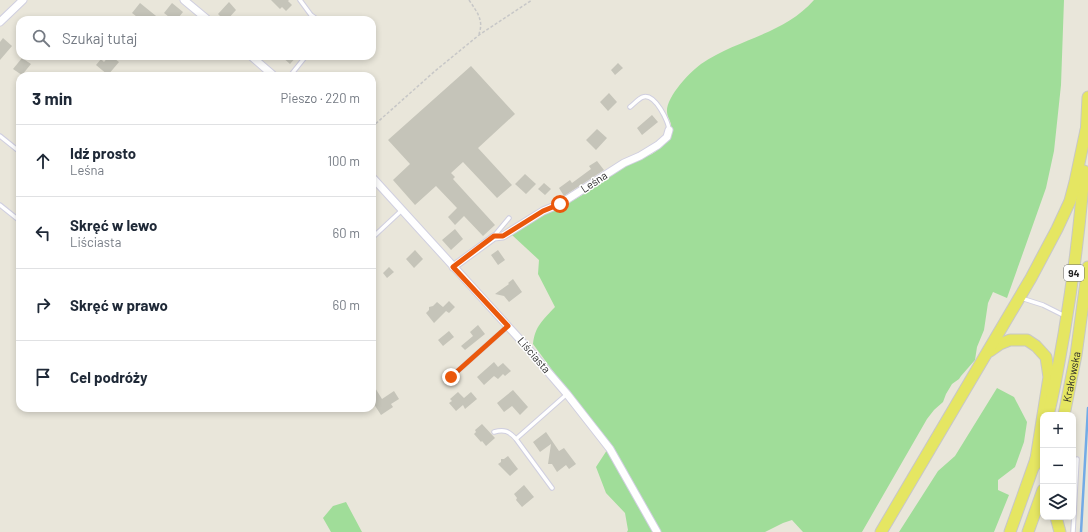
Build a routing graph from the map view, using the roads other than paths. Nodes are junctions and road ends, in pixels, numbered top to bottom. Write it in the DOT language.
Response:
graph roads {
  1 [pos="23,0"];
  2 [pos="184,0"];
  3 [pos="300,0"];
  4 [pos="203,16"];
  5 [pos="312,16"];
  6 [pos="0,22"];
  7 [pos="256,60"];
  8 [pos="303,60"];
  9 [pos="269,72"];
  10 [pos="293,72"];
  11 [pos="1088,97"];
  12 [pos="630,107"];
  13 [pos="669,130"];
  14 [pos="1086,130"];
  15 [pos="0,136"];
  16 [pos="16,149"];
  17 [pos="376,181"];
  18 [pos="0,205"];
  19 [pos="402,210"];
  20 [pos="16,218"];
  21 [pos="509,218"];
  22 [pos="376,234"];
  23 [pos="494,236"];
  24 [pos="453,267"];
  25 [pos="1088,267"];
  26 [pos="1020,298"];
  27 [pos="1067,317"];
  28 [pos="508,326"];
  29 [pos="988,352"];
  30 [pos="451,377"];
  31 [pos="567,394"];
  32 [pos="1049,412"];
  33 [pos="1065,412"];
  34 [pos="494,432"];
  35 [pos="516,440"];
  36 [pos="1040,444"];
  37 [pos="1077,459"];
  38 [pos="1034,465"];
  39 [pos="552,488"];
  40 [pos="1040,498"];
  41 [pos="1057,520"];
  42 [pos="657,532"];
  43 [pos="881,532"];
  44 [pos="1010,532"];
  45 [pos="1028,532"];
  46 [pos="1060,532"];
  47 [pos="1072,532"];
  1 -- 6 [label="street"];
  2 -- 4 [label="street"];
  3 -- 5 [label="lane"];
  7 -- 9 [label="street"];
  8 -- 10 [label="lane"];
  11 -- 14 [label="main road, 94"];
  12 -- 13 [label="lane"];
  13 -- 23 [label="street, Leśna"];
  14 -- 26 [label="main road"];
  14 -- 27 [label="main road, 94"];
  15 -- 16 [label="lane"];
  17 -- 19 [label="street, Liściasta"];
  18 -- 20 [label="lane"];
  19 -- 22 [label="lane"];
  19 -- 24 [label="street, Liściasta"];
  21 -- 23 [label="lane"];
  23 -- 24 [label="street, Leśna"];
  24 -- 28 [label="street, Liściasta"];
  25 -- 33 [label="main road, Krakowska / 94"];
  26 -- 27 [label="lane"];
  26 -- 29 [label="main road"];
  27 -- 32 [label="main road, 94"];
  28 -- 30 [label="lane"];
  28 -- 31 [label="street, Liściasta"];
  29 -- 38 [label="main road"];
  29 -- 43 [label="main road"];
  31 -- 35 [label="lane"];
  31 -- 42 [label="street, Liściasta"];
  34 -- 35 [label="lane"];
  35 -- 39 [label="lane"];
  36 -- 38 [label="main road"];
  37 -- 47 [label="lane"];
  38 -- 44 [label="main road"];
  40 -- 45 [label="main road"];
  41 -- 46 [label="main road"];
}
